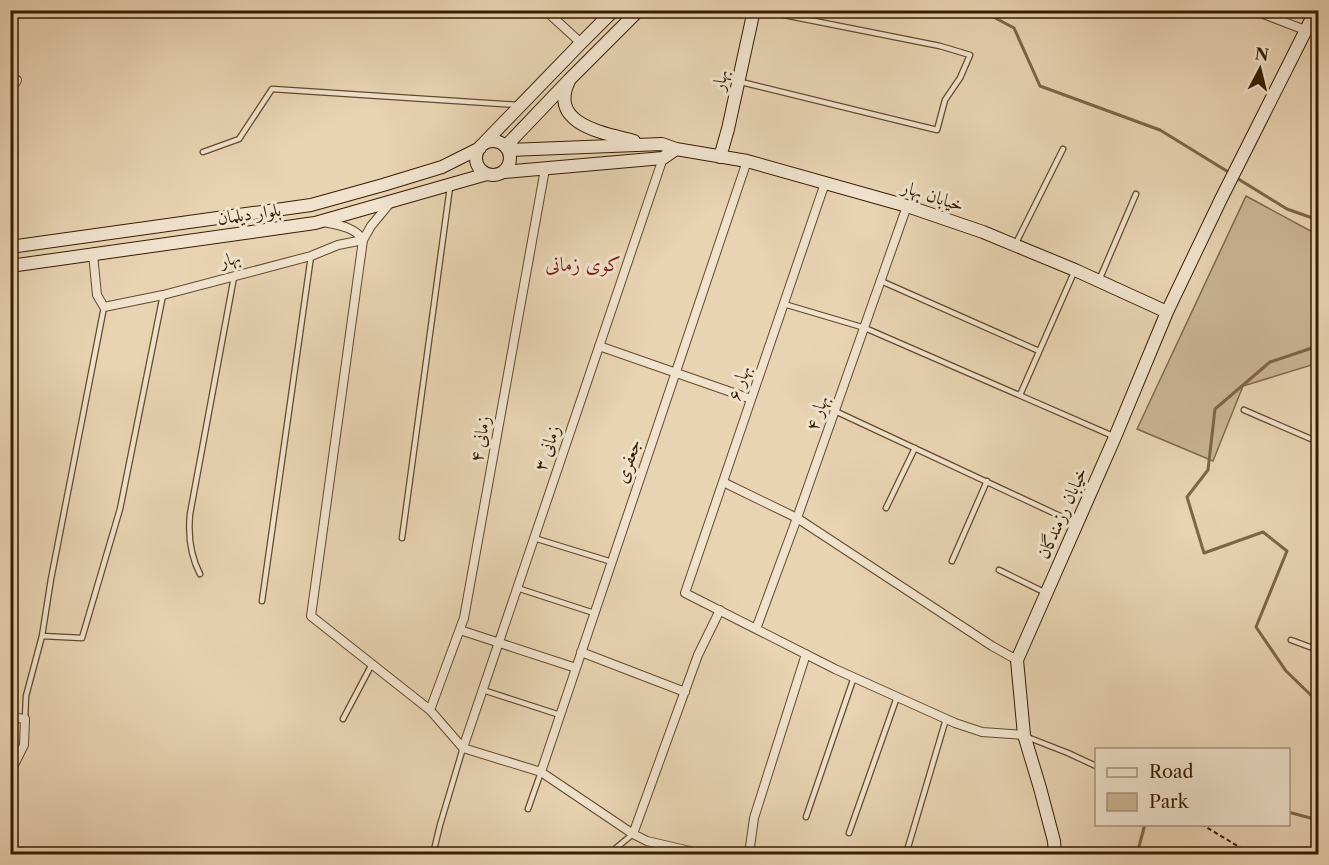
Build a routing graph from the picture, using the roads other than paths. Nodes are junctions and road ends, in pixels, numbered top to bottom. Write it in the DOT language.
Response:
graph roads {
  1 [pos="545,10"];
  2 [pos="614,10"];
  3 [pos="639,10"];
  4 [pos="759,10"];
  5 [pos="1253,10"];
  6 [pos="762,11"];
  7 [pos="1314,14"];
  8 [pos="1305,30"];
  9 [pos="581,43"];
  10 [pos="17,80"];
  11 [pos="569,80"];
  12 [pos="738,81"];
  13 [pos="10,93"];
  14 [pos="521,106"];
  15 [pos="643,144"];
  16 [pos="482,146"];
  17 [pos="507,148"];
  18 [pos="676,149"];
  19 [pos="1063,149"];
  20 [pos="203,152"];
  21 [pos="720,157"];
  22 [pos="663,158"];
  23 [pos="747,161"];
  24 [pos="545,169"];
  25 [pos="504,172"];
  26 [pos="487,174"];
  27 [pos="825,183"];
  28 [pos="450,184"];
  29 [pos="1136,194"];
  30 [pos="390,203"];
  31 [pos="907,206"];
  32 [pos="321,221"];
  33 [pos="363,240"];
  34 [pos="45,242"];
  35 [pos="1015,245"];
  36 [pos="10,248"];
  37 [pos="93,254"];
  38 [pos="311,256"];
  39 [pos="48,260"];
  40 [pos="10,266"];
  41 [pos="1075,270"];
  42 [pos="234,276"];
  43 [pos="881,281"];
  44 [pos="1099,281"];
  45 [pos="163,296"];
  46 [pos="784,304"];
  47 [pos="104,307"];
  48 [pos="1167,312"];
  49 [pos="865,328"];
  50 [pos="599,346"];
  51 [pos="1039,351"];
  52 [pos="676,372"];
  53 [pos="1020,395"];
  54 [pos="751,399"];
  55 [pos="1244,410"];
  56 [pos="835,411"];
  57 [pos="1115,437"];
  58 [pos="1318,442"];
  59 [pos="915,448"];
  60 [pos="987,481"];
  61 [pos="723,483"];
  62 [pos="886,508"];
  63 [pos="797,519"];
  64 [pos="1077,524"];
  65 [pos="402,538"];
  66 [pos="534,538"];
  67 [pos="952,561"];
  68 [pos="612,562"];
  69 [pos="999,570"];
  70 [pos="200,574"];
  71 [pos="517,588"];
  72 [pos="1047,593"];
  73 [pos="262,601"];
  74 [pos="720,610"];
  75 [pos="594,613"];
  76 [pos="756,629"];
  77 [pos="460,630"];
  78 [pos="42,636"];
  79 [pos="1291,640"];
  80 [pos="499,643"];
  81 [pos="1318,650"];
  82 [pos="581,652"];
  83 [pos="806,654"];
  84 [pos="1017,660"];
  85 [pos="372,664"];
  86 [pos="576,668"];
  87 [pos="854,677"];
  88 [pos="483,690"];
  89 [pos="685,692"];
  90 [pos="897,697"];
  91 [pos="430,710"];
  92 [pos="560,716"];
  93 [pos="10,717"];
  94 [pos="25,719"];
  95 [pos="343,719"];
  96 [pos="946,719"];
  97 [pos="1024,735"];
  98 [pos="463,748"];
  99 [pos="1095,766"];
  100 [pos="541,772"];
  101 [pos="10,773"];
  102 [pos="528,809"];
  103 [pos="806,817"];
  104 [pos="849,833"];
  105 [pos="633,834"];
  106 [pos="433,855"];
  107 [pos="613,855"];
  108 [pos="703,855"];
  109 [pos="748,855"];
  110 [pos="906,855"];
  111 [pos="1055,855"];
  1 -- 9 [label="street"];
  2 -- 9 [label="main road, بلوار دیلمان"];
  3 -- 11 [label="main road"];
  4 -- 6 [label="lane"];
  5 -- 8 [label="street"];
  6 -- 12 [label="main road, بهار"];
  6 -- 12 [label="lane"];
  7 -- 8 [label="main road"];
  8 -- 48 [label="main road, خیابان رزمندگان"];
  9 -- 14 [label="main road, بلوار دیلمان"];
  10 -- 13 [label="street"];
  11 -- 15 [label="main road"];
  11 -- 17 [label="main road"];
  12 -- 21 [label="main road, بهار"];
  14 -- 16 [label="main road, بلوار دیلمان"];
  14 -- 20 [label="lane"];
  15 -- 17 [label="main road, خیابان بهار"];
  15 -- 18 [label="main road, خیابان بهار"];
  16 -- 17 [label="main road"];
  16 -- 26 [label="main road"];
  16 -- 34 [label="main road, بلوار دیلمان"];
  17 -- 25 [label="main road"];
  18 -- 21 [label="main road, خیابان بهار"];
  18 -- 22 [label="main road"];
  19 -- 35 [label="lane"];
  21 -- 23 [label="main road, خیابان بهار"];
  22 -- 24 [label="main road"];
  22 -- 50 [label="street, زمانی ۳"];
  23 -- 27 [label="main road, خیابان بهار"];
  23 -- 52 [label="street, جعفری"];
  24 -- 25 [label="main road"];
  24 -- 77 [label="street, زمانی ۴"];
  25 -- 26 [label="main road"];
  26 -- 28 [label="main road, بلوار دیلمان"];
  27 -- 31 [label="main road, خیابان بهار"];
  27 -- 46 [label="street, بهار ۶"];
  28 -- 30 [label="main road, بلوار دیلمان"];
  28 -- 65 [label="lane"];
  29 -- 44 [label="lane"];
  30 -- 32 [label="main road, بلوار دیلمان"];
  30 -- 33 [label="street"];
  31 -- 35 [label="main road, خیابان بهار"];
  31 -- 43 [label="street, بهار ۴"];
  32 -- 33 [label="street"];
  32 -- 37 [label="main road, بلوار دیلمان"];
  33 -- 38 [label="street, بهار"];
  33 -- 85 [label="street"];
  34 -- 36 [label="main road, بلوار دیلمان"];
  34 -- 39 [label="main road"];
  35 -- 41 [label="main road, خیابان بهار"];
  37 -- 39 [label="main road, بلوار دیلمان"];
  37 -- 47 [label="street"];
  38 -- 42 [label="street, بهار"];
  38 -- 73 [label="lane"];
  39 -- 40 [label="main road, بلوار دیلمان"];
  41 -- 44 [label="main road, خیابان بهار"];
  41 -- 51 [label="lane"];
  42 -- 45 [label="street, بهار"];
  42 -- 70 [label="lane"];
  43 -- 49 [label="street, بهار ۴"];
  43 -- 51 [label="lane"];
  44 -- 48 [label="main road, خیابان بهار"];
  45 -- 47 [label="street, بهار"];
  45 -- 78 [label="lane"];
  46 -- 49 [label="lane"];
  46 -- 54 [label="street, بهار ۶"];
  47 -- 78 [label="lane"];
  48 -- 57 [label="main road, خیابان رزمندگان"];
  49 -- 53 [label="lane"];
  49 -- 56 [label="street, بهار ۴"];
  50 -- 52 [label="street"];
  50 -- 66 [label="street, زمانی ۳"];
  51 -- 53 [label="lane"];
  52 -- 54 [label="street"];
  52 -- 68 [label="street, جعفری"];
  53 -- 57 [label="lane"];
  54 -- 61 [label="street, بهار ۶"];
  55 -- 58 [label="lane"];
  56 -- 59 [label="lane"];
  56 -- 63 [label="street, بهار ۴"];
  57 -- 64 [label="main road, خیابان رزمندگان"];
  59 -- 60 [label="lane"];
  59 -- 62 [label="lane"];
  60 -- 64 [label="lane"];
  60 -- 67 [label="lane"];
  61 -- 63 [label="street"];
  61 -- 74 [label="street, بهار ۶"];
  63 -- 76 [label="street, بهار ۴"];
  63 -- 84 [label="street"];
  64 -- 72 [label="main road, خیابان رزمندگان"];
  66 -- 68 [label="lane"];
  66 -- 71 [label="street, زمانی ۳"];
  68 -- 75 [label="street, جعفری"];
  69 -- 72 [label="lane"];
  71 -- 75 [label="lane"];
  71 -- 80 [label="street, زمانی ۳"];
  72 -- 84 [label="main road, خیابان رزمندگان"];
  74 -- 76 [label="street"];
  74 -- 89 [label="street"];
  75 -- 82 [label="street, جعفری"];
  76 -- 83 [label="street"];
  77 -- 80 [label="street"];
  77 -- 91 [label="street, زمانی ۴"];
  78 -- 94 [label="lane"];
  79 -- 81 [label="lane"];
  80 -- 86 [label="street"];
  80 -- 88 [label="street, زمانی ۳"];
  82 -- 86 [label="street, جعفری"];
  82 -- 89 [label="street"];
  83 -- 87 [label="street"];
  83 -- 109 [label="street"];
  84 -- 97 [label="main road, خیابان رزمندگان"];
  85 -- 91 [label="street"];
  85 -- 95 [label="lane"];
  86 -- 92 [label="street, جعفری"];
  87 -- 90 [label="street"];
  87 -- 103 [label="lane"];
  88 -- 92 [label="lane"];
  88 -- 98 [label="street, زمانی ۳"];
  89 -- 105 [label="street"];
  90 -- 96 [label="street"];
  90 -- 104 [label="lane"];
  91 -- 98 [label="street"];
  92 -- 100 [label="street, جعفری"];
  93 -- 94 [label="street"];
  94 -- 101 [label="street"];
  96 -- 97 [label="street"];
  96 -- 110 [label="lane"];
  97 -- 99 [label="lane"];
  97 -- 111 [label="main road, خیابان رزمندگان"];
  98 -- 100 [label="street"];
  98 -- 106 [label="lane"];
  100 -- 102 [label="lane"];
  100 -- 105 [label="street"];
  105 -- 107 [label="lane"];
  105 -- 108 [label="street"];
}
